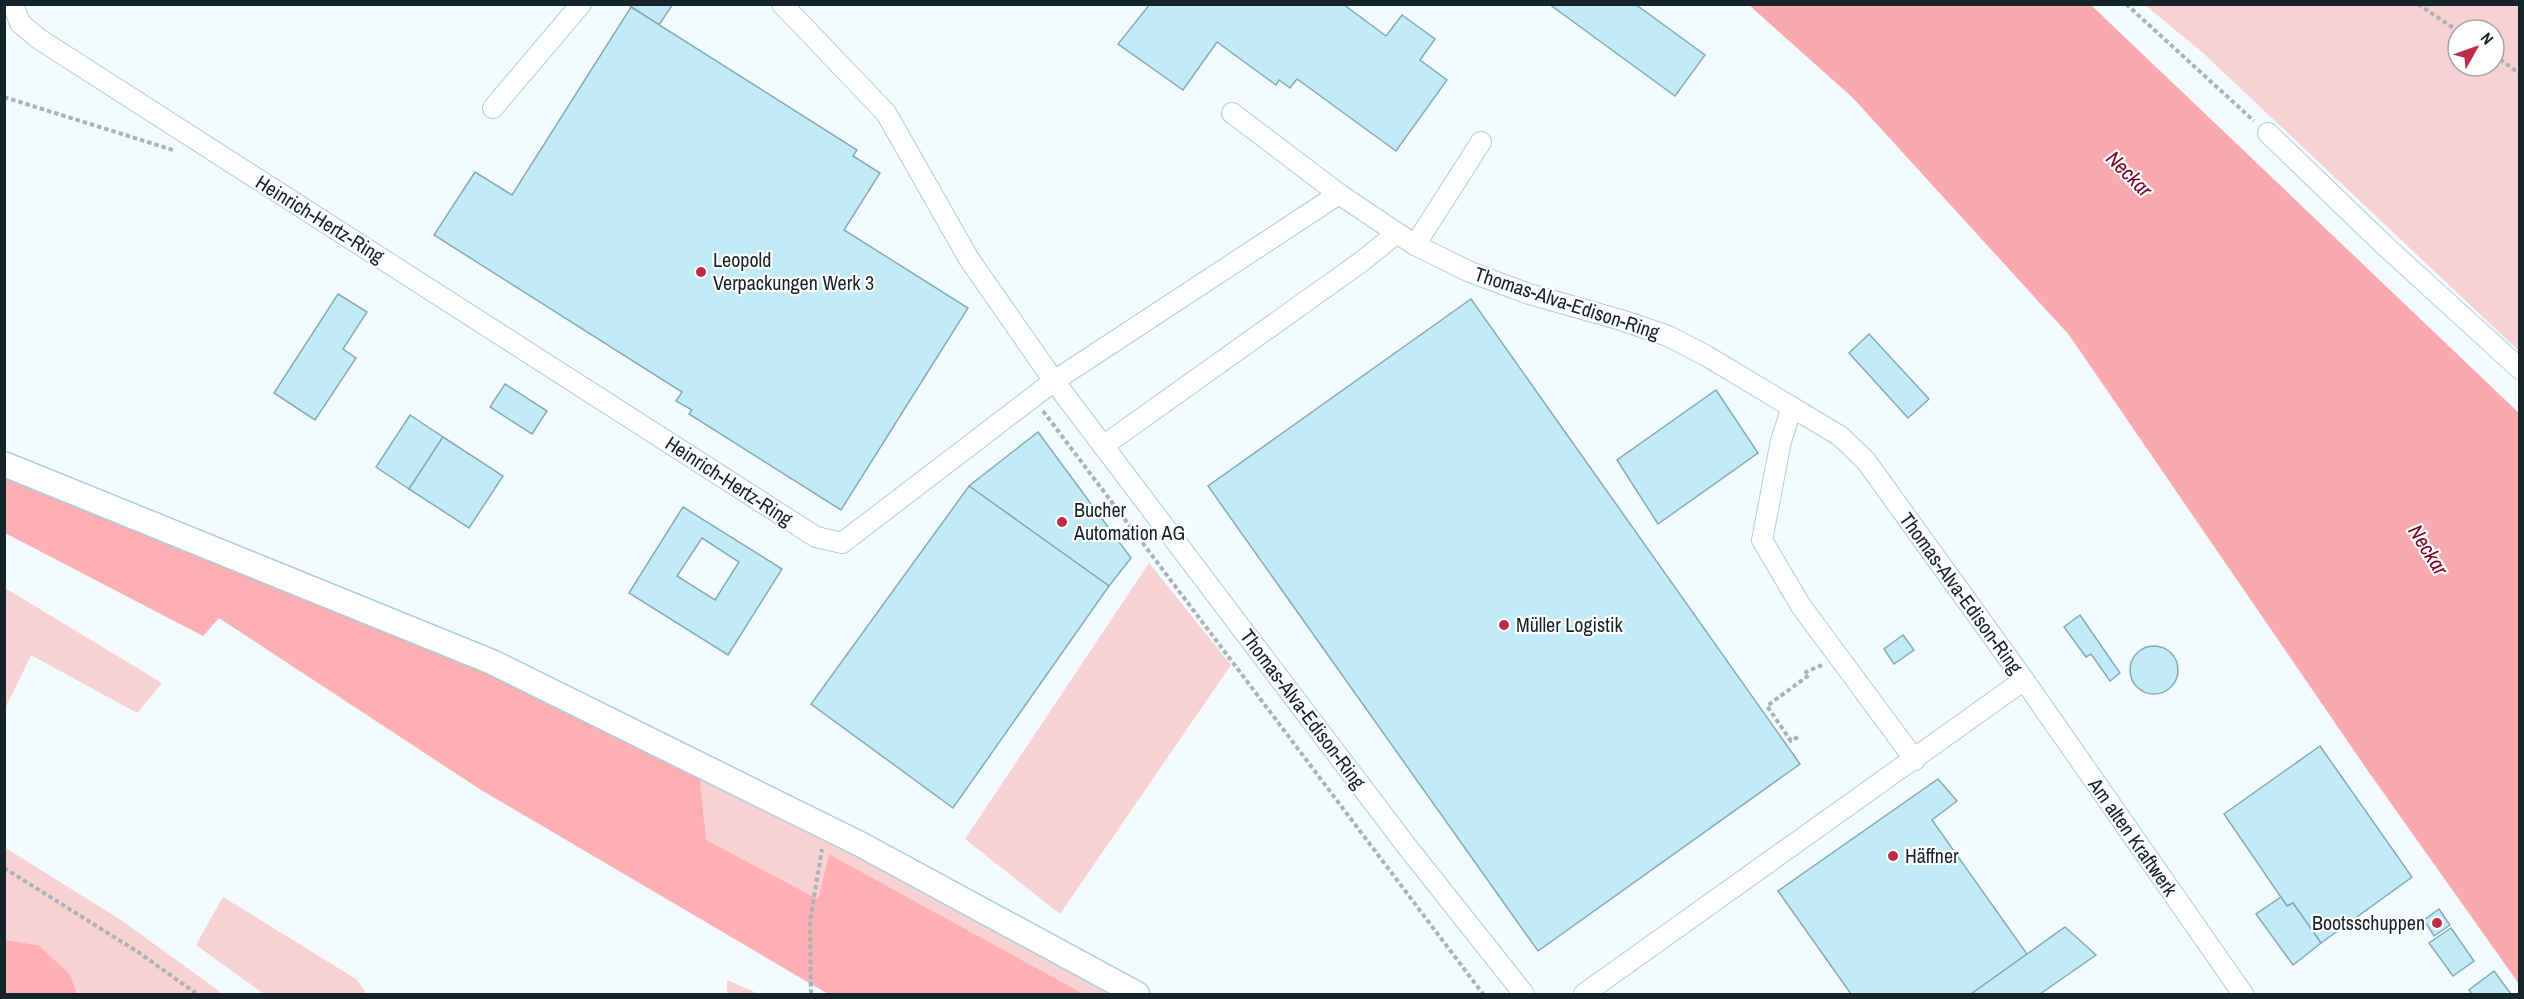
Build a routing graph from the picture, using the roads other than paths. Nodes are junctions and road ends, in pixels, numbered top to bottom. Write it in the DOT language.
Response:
graph roads {
  1 [pos="13,4"];
  2 [pos="581,4"];
  3 [pos="782,4"];
  4 [pos="493,108"];
  5 [pos="1232,112"];
  6 [pos="2268,133"];
  7 [pos="1481,142"];
  8 [pos="1339,194"];
  9 [pos="1397,233"];
  10 [pos="1415,245"];
  11 [pos="2520,369"];
  12 [pos="1053,381"];
  13 [pos="1792,407"];
  14 [pos="1103,446"];
  15 [pos="4,464"];
  16 [pos="2024,680"];
  17 [pos="1915,760"];
  18 [pos="1137,994"];
  19 [pos="1524,994"];
  20 [pos="1584,994"];
  21 [pos="2243,994"];
  1 -- 12 [label="street, Heinrich-Hertz-Ring"];
  2 -- 4 [label="street"];
  3 -- 12 [label="street"];
  5 -- 8 [label="street, Thomas-Alva-Edison-Ring"];
  6 -- 11 [label="street"];
  7 -- 10 [label="street"];
  8 -- 9 [label="street, Thomas-Alva-Edison-Ring"];
  8 -- 12 [label="street"];
  9 -- 10 [label="street, Thomas-Alva-Edison-Ring"];
  9 -- 14 [label="street"];
  10 -- 13 [label="street, Thomas-Alva-Edison-Ring"];
  12 -- 14 [label="street, Thomas-Alva-Edison-Ring"];
  13 -- 16 [label="street, Thomas-Alva-Edison-Ring"];
  13 -- 17 [label="street"];
  14 -- 19 [label="street, Thomas-Alva-Edison-Ring"];
  15 -- 18 [label="main road"];
  16 -- 17 [label="street, Thomas-Alva-Edison-Ring"];
  16 -- 21 [label="street, Am alten Kraftwerk"];
  17 -- 20 [label="street, Thomas-Alva-Edison-Ring"];
}
